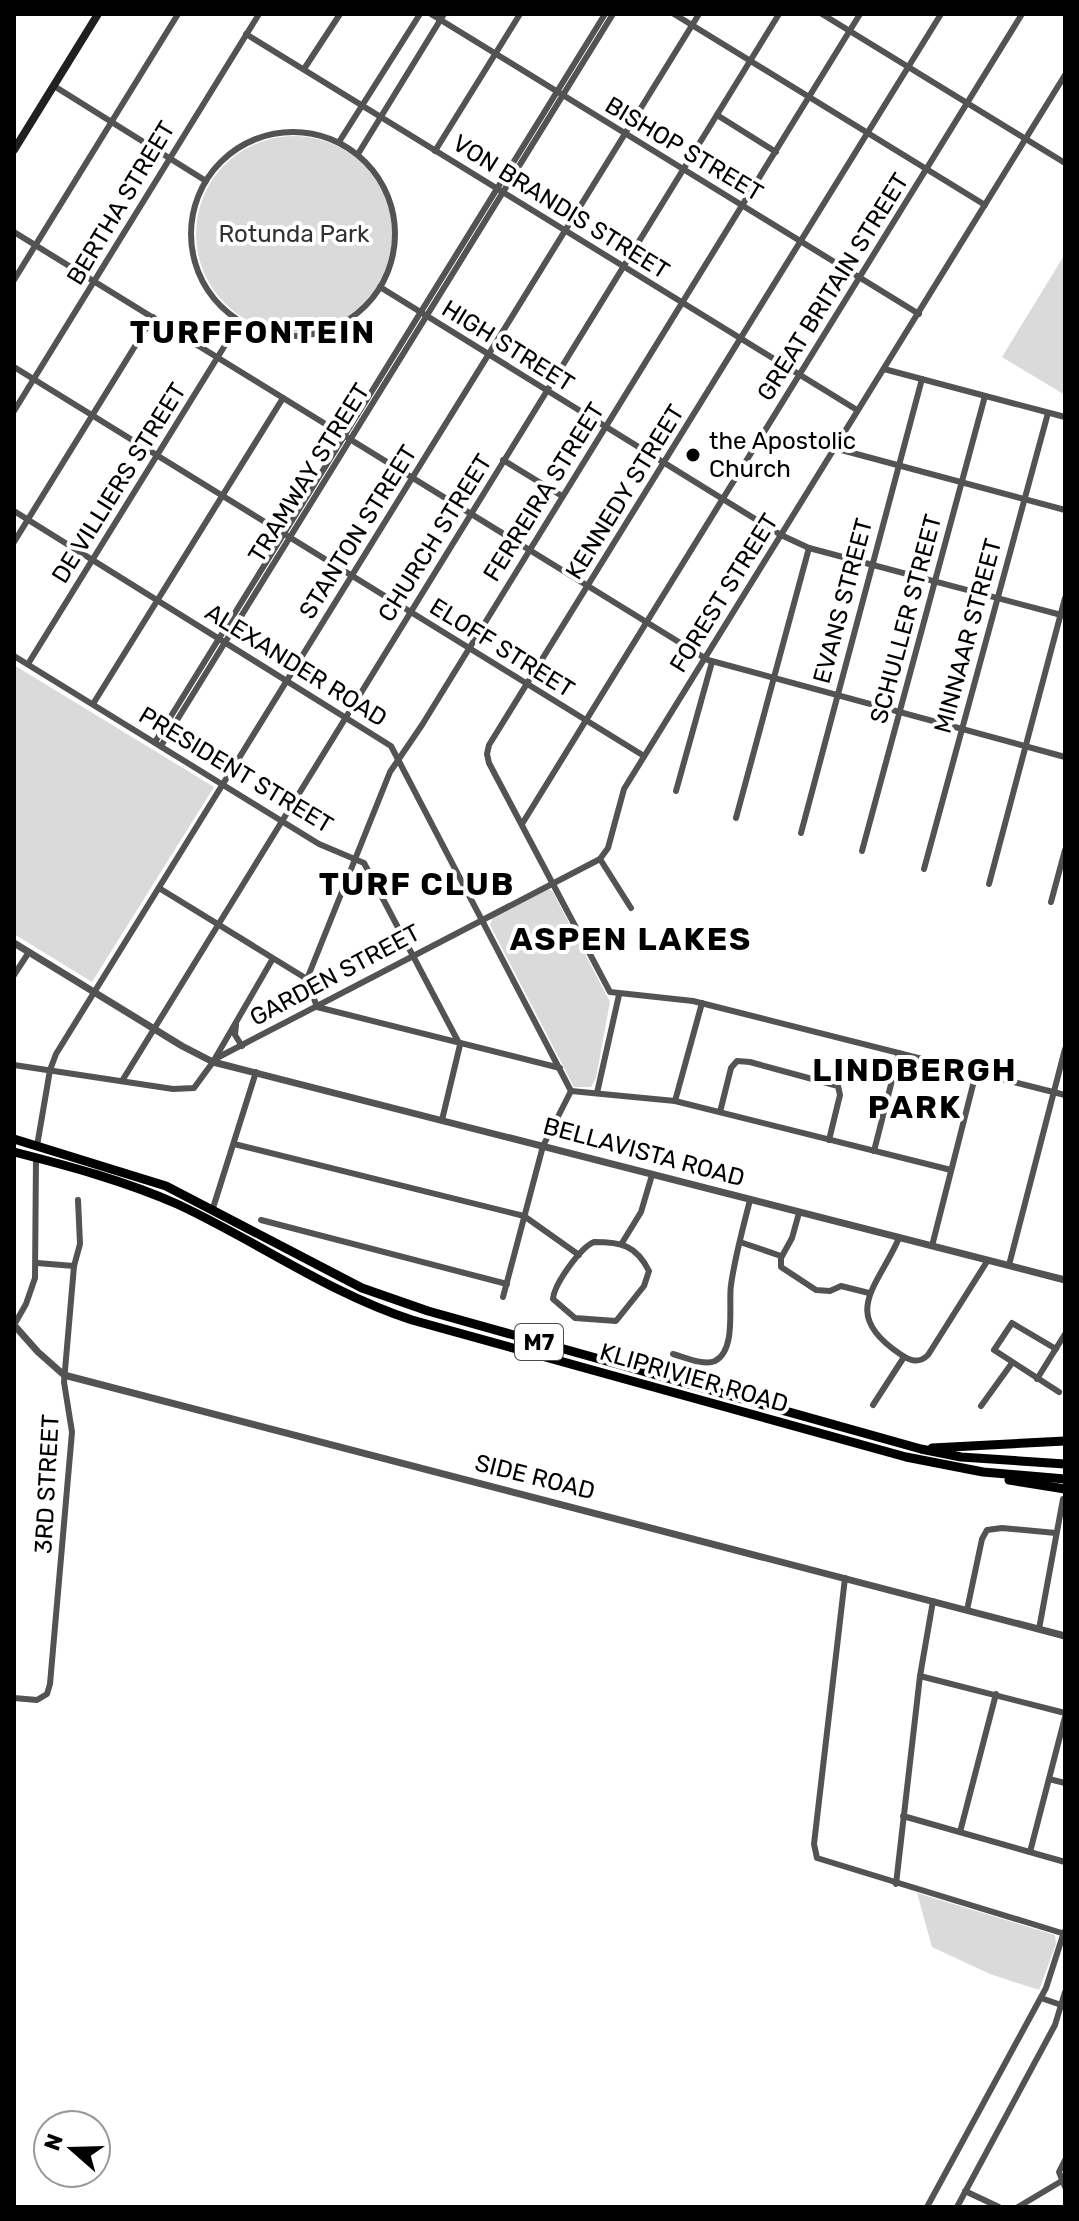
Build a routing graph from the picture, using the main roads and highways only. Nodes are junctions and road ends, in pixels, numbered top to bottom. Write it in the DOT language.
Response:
graph roads {
  1 [pos="98,14"];
  2 [pos="14,150"];
  3 [pos="14,1139"];
  4 [pos="14,1152"];
  5 [pos="1065,1441"];
  6 [pos="921,1449"];
  7 [pos="1065,1464"];
  8 [pos="983,1472"];
  9 [pos="1065,1479"];
  10 [pos="1064,1494"];
  1 -- 2 [label="main road"];
  3 -- 6 [label="main road, KLIPRIVIER ROAD / M7"];
  4 -- 8 [label="main road, KLIPRIVIER ROAD / M7"];
  5 -- 6 [label="main road"];
  6 -- 7 [label="main road, KLIPRIVIER ROAD / M7"];
  8 -- 9 [label="main road, KLIPRIVIER ROAD / M7"];
  8 -- 10 [label="main road"];
}
